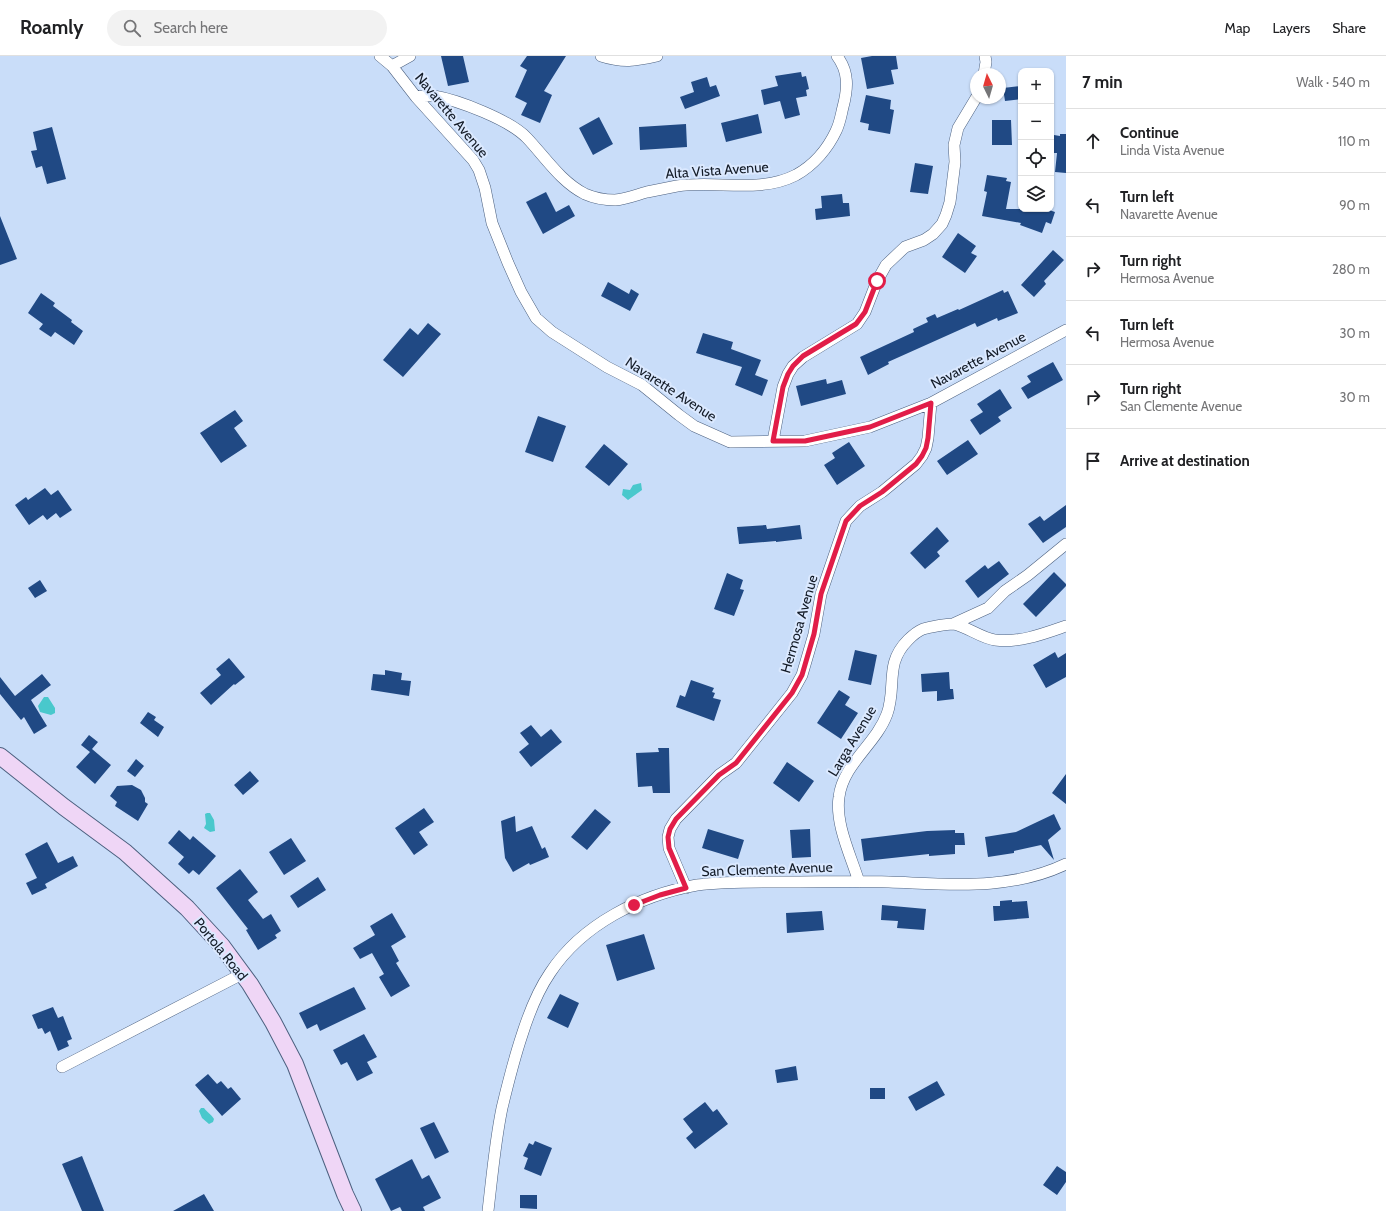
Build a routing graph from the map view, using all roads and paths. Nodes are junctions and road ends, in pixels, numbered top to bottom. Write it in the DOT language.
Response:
graph roads {
  1 [pos="380,56"];
  2 [pos="410,56"];
  3 [pos="601,56"];
  4 [pos="657,56"];
  5 [pos="836,56"];
  6 [pos="985,56"];
  7 [pos="392,66"];
  8 [pos="985,68"];
  9 [pos="416,97"];
  10 [pos="972,104"];
  11 [pos="1066,330"];
  12 [pos="931,403"];
  13 [pos="773,441"];
  14 [pos="1066,544"];
  15 [pos="953,624"];
  16 [pos="1066,626"];
  17 [pos="0,756"];
  18 [pos="1066,864"];
  19 [pos="859,882"];
  20 [pos="686,888"];
  21 [pos="242,974"];
  22 [pos="62,1067"];
  23 [pos="353,1211"];
  24 [pos="488,1211"];
  1 -- 7 [label="street, Navarette Avenue"];
  2 -- 7 [label="street"];
  3 -- 4 [label="street"];
  5 -- 9 [label="street, Alta Vista Avenue"];
  6 -- 8 [label="street"];
  7 -- 9 [label="street, Navarette Avenue"];
  9 -- 13 [label="street, Navarette Avenue"];
  10 -- 13 [label="street"];
  11 -- 12 [label="street, Navarette Avenue"];
  12 -- 13 [label="street, Navarette Avenue"];
  12 -- 20 [label="street, Hermosa Avenue"];
  14 -- 15 [label="street, Larga Avenue"];
  15 -- 16 [label="street"];
  15 -- 19 [label="street, Larga Avenue"];
  17 -- 21 [label="street, Portola Road"];
  18 -- 19 [label="street, San Clemente Avenue"];
  19 -- 20 [label="street, San Clemente Avenue"];
  20 -- 24 [label="street, San Clemente Avenue"];
  21 -- 22 [label="street"];
  21 -- 23 [label="street, Portola Road"];
}
